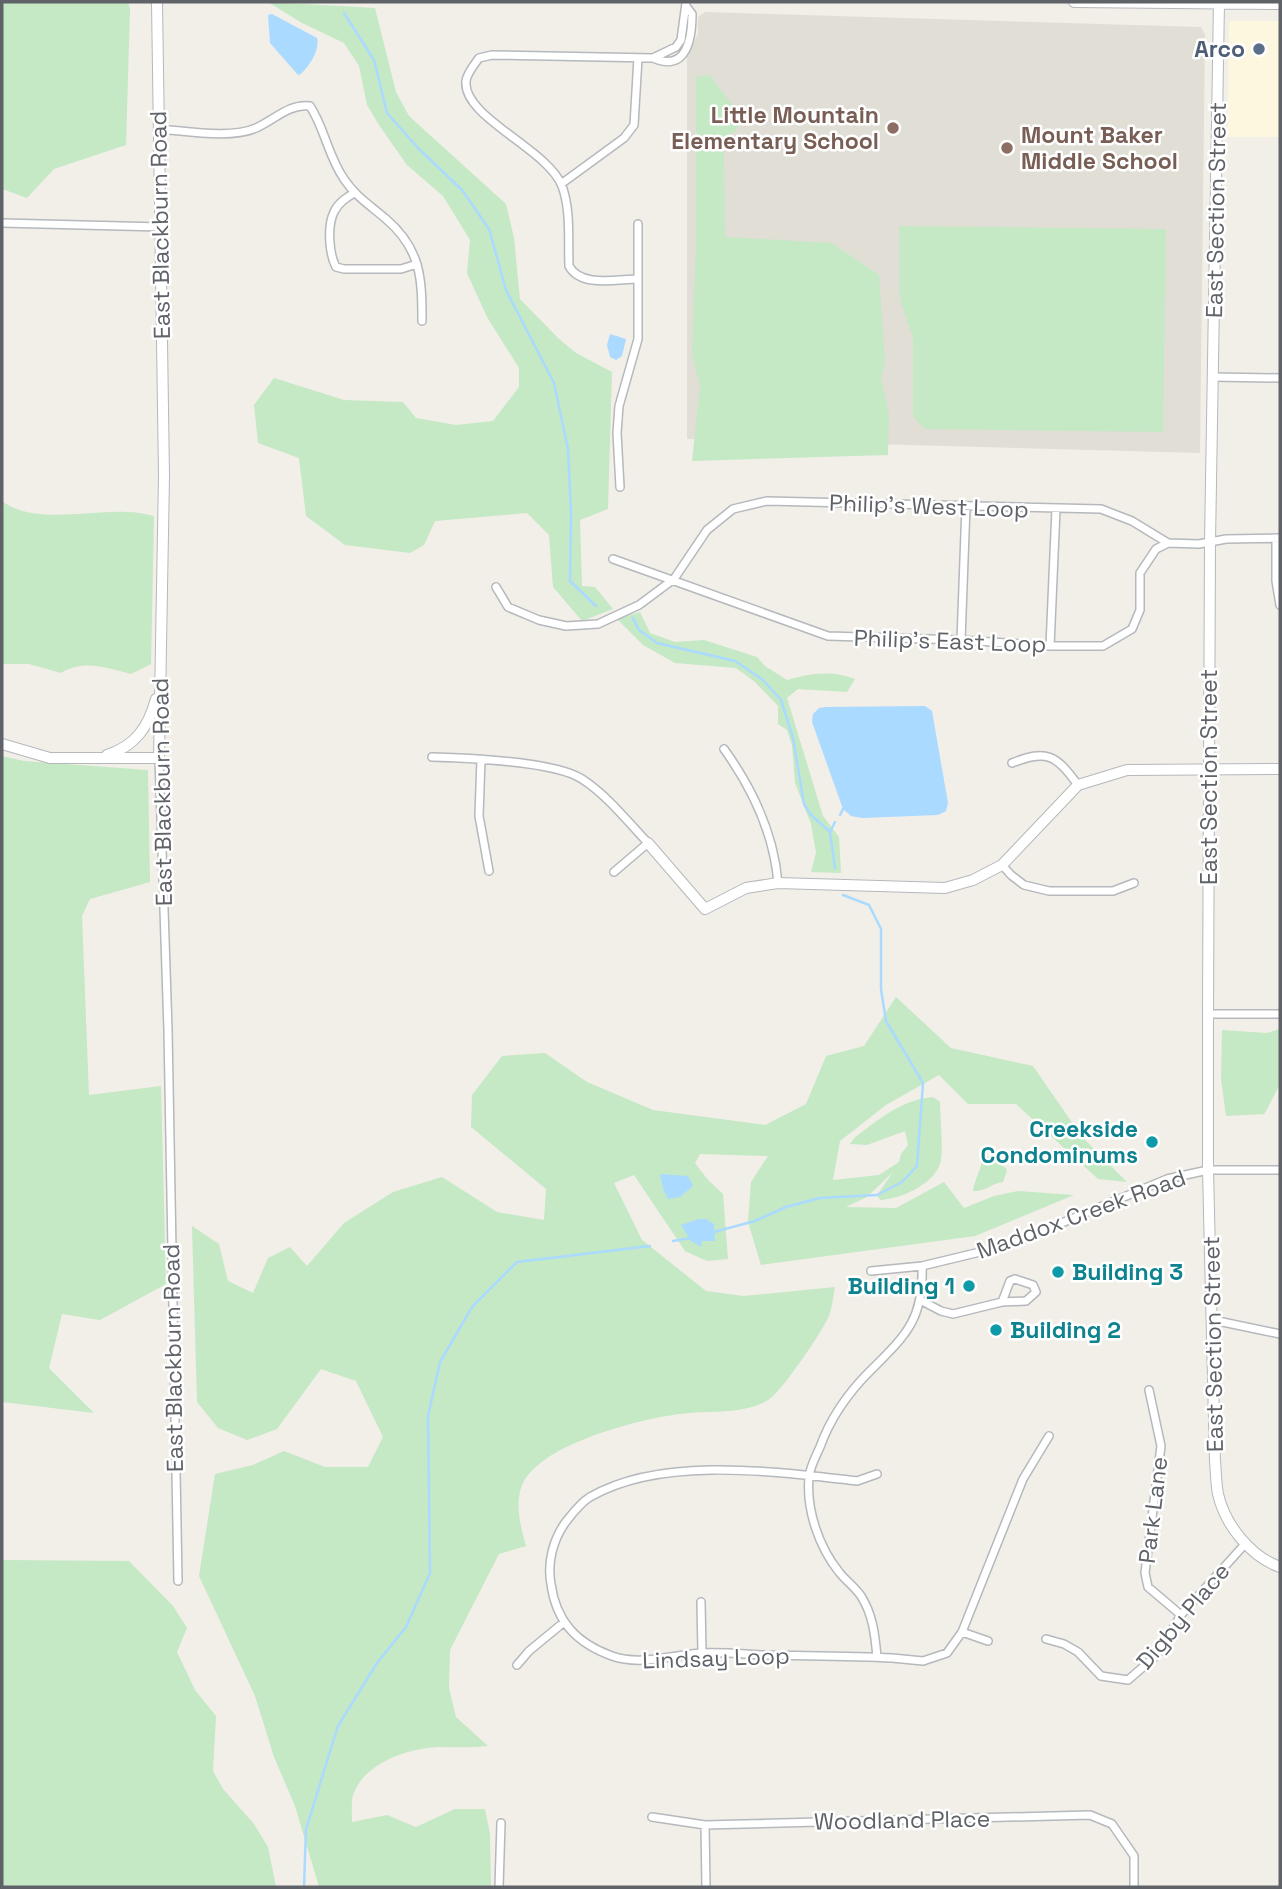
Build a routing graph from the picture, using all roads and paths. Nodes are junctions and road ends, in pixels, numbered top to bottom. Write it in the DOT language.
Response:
graph roads {
  1 [pos="157,2"];
  2 [pos="1074,2"];
  3 [pos="1219,3"];
  4 [pos="687,4"];
  5 [pos="1280,4"];
  6 [pos="638,58"];
  7 [pos="159,130"];
  8 [pos="561,184"];
  9 [pos="354,193"];
  10 [pos="2,223"];
  11 [pos="638,224"];
  12 [pos="161,227"];
  13 [pos="417,264"];
  14 [pos="638,279"];
  15 [pos="422,321"];
  16 [pos="1213,377"];
  17 [pos="1280,378"];
  18 [pos="620,487"];
  19 [pos="966,506"];
  20 [pos="1056,509"];
  21 [pos="1278,538"];
  22 [pos="1210,542"];
  23 [pos="1168,543"];
  24 [pos="613,559"];
  25 [pos="674,579"];
  26 [pos="496,587"];
  27 [pos="1280,605"];
  28 [pos="961,640"];
  29 [pos="1050,646"];
  30 [pos="160,681"];
  31 [pos="2,744"];
  32 [pos="724,749"];
  33 [pos="432,757"];
  34 [pos="100,758"];
  35 [pos="159,758"];
  36 [pos="481,759"];
  37 [pos="1012,763"];
  38 [pos="1280,769"];
  39 [pos="1209,770"];
  40 [pos="1078,785"];
  41 [pos="648,843"];
  42 [pos="1002,865"];
  43 [pos="489,871"];
  44 [pos="614,872"];
  45 [pos="779,883"];
  46 [pos="1135,883"];
  47 [pos="1208,1014"];
  48 [pos="1280,1014"];
  49 [pos="1208,1170"];
  50 [pos="1280,1170"];
  51 [pos="922,1266"];
  52 [pos="872,1271"];
  53 [pos="920,1300"];
  54 [pos="1002,1302"];
  55 [pos="1213,1320"];
  56 [pos="1280,1334"];
  57 [pos="1149,1390"];
  58 [pos="1049,1436"];
  59 [pos="877,1474"];
  60 [pos="809,1476"];
  61 [pos="1245,1544"];
  62 [pos="1280,1567"];
  63 [pos="178,1581"];
  64 [pos="701,1602"];
  65 [pos="1181,1615"];
  66 [pos="563,1623"];
  67 [pos="962,1632"];
  68 [pos="1046,1639"];
  69 [pos="988,1641"];
  70 [pos="702,1653"];
  71 [pos="877,1657"];
  72 [pos="517,1665"];
  73 [pos="652,1817"];
  74 [pos="501,1823"];
  75 [pos="705,1825"];
  76 [pos="499,1887"];
  77 [pos="706,1887"];
  78 [pos="1134,1887"];
  1 -- 7 [label="street, East Blackburn Road"];
  2 -- 3 [label="street"];
  3 -- 5 [label="street"];
  3 -- 16 [label="street, East Section Street"];
  4 -- 6 [label="street"];
  6 -- 8 [label="street"];
  6 -- 8 [label="street"];
  7 -- 9 [label="street"];
  7 -- 12 [label="street, East Blackburn Road"];
  8 -- 14 [label="street"];
  9 -- 13 [label="street"];
  9 -- 13 [label="street"];
  10 -- 12 [label="street"];
  11 -- 14 [label="street"];
  12 -- 30 [label="street, East Blackburn Road"];
  13 -- 15 [label="street"];
  14 -- 18 [label="street"];
  16 -- 17 [label="street"];
  16 -- 22 [label="street, East Section Street"];
  19 -- 20 [label="street, Philip's West Loop"];
  19 -- 25 [label="street, Philip's West Loop"];
  19 -- 28 [label="street"];
  20 -- 23 [label="street, Philip's West Loop"];
  20 -- 29 [label="street"];
  21 -- 22 [label="street"];
  21 -- 27 [label="street"];
  22 -- 23 [label="street"];
  22 -- 39 [label="street, East Section Street"];
  23 -- 29 [label="street, Philip's East Loop"];
  24 -- 25 [label="street, Philip's East Loop"];
  25 -- 26 [label="street"];
  25 -- 28 [label="street, Philip's East Loop"];
  28 -- 29 [label="street, Philip's East Loop"];
  30 -- 34 [label="street"];
  30 -- 35 [label="street, East Blackburn Road"];
  31 -- 34 [label="street"];
  32 -- 45 [label="street"];
  33 -- 36 [label="street"];
  34 -- 35 [label="street"];
  35 -- 63 [label="street, East Blackburn Road"];
  36 -- 41 [label="street"];
  36 -- 43 [label="street"];
  37 -- 40 [label="street"];
  38 -- 39 [label="street"];
  39 -- 40 [label="street"];
  39 -- 47 [label="street, East Section Street"];
  40 -- 42 [label="street"];
  41 -- 44 [label="street"];
  41 -- 45 [label="street"];
  42 -- 45 [label="street"];
  42 -- 46 [label="street"];
  47 -- 48 [label="street"];
  47 -- 49 [label="street, East Section Street"];
  49 -- 50 [label="street, Maddox Creek Road"];
  49 -- 51 [label="street, Maddox Creek Road"];
  49 -- 55 [label="street, East Section Street"];
  51 -- 52 [label="street, Maddox Creek Road"];
  51 -- 53 [label="street"];
  53 -- 54 [label="street"];
  53 -- 60 [label="street"];
  54 -- 54 [label="street"];
  55 -- 56 [label="street"];
  55 -- 61 [label="street, East Section Street"];
  57 -- 65 [label="street, Park Lane"];
  58 -- 67 [label="street, Lindsay Loop"];
  59 -- 60 [label="street"];
  60 -- 66 [label="street"];
  60 -- 71 [label="street"];
  61 -- 62 [label="street"];
  61 -- 65 [label="street, Digby Place"];
  64 -- 70 [label="street"];
  65 -- 68 [label="street, Digby Place"];
  66 -- 70 [label="street, Lindsay Loop"];
  66 -- 72 [label="street"];
  67 -- 69 [label="street"];
  67 -- 71 [label="street, Lindsay Loop"];
  70 -- 71 [label="street, Lindsay Loop"];
  73 -- 75 [label="street, Woodland Place"];
  74 -- 76 [label="street"];
  75 -- 77 [label="street"];
  75 -- 78 [label="street, Woodland Place"];
}
